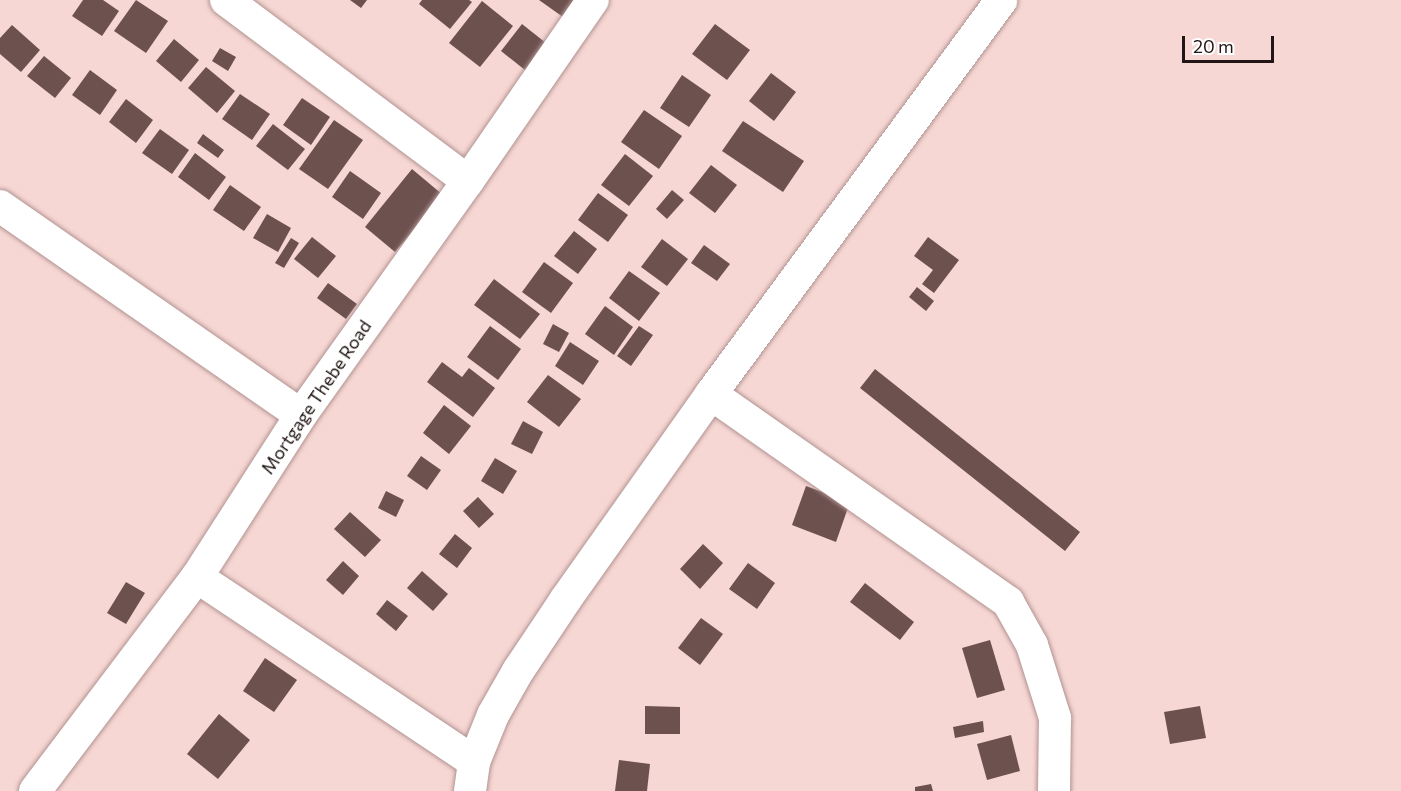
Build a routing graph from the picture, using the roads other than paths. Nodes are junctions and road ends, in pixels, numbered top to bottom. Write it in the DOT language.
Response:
graph roads {
  1 [pos="226,0"];
  2 [pos="593,0"];
  3 [pos="1001,0"];
  4 [pos="468,181"];
  5 [pos="0,206"];
  6 [pos="711,394"];
  7 [pos="301,415"];
  8 [pos="197,577"];
  9 [pos="472,776"];
  10 [pos="35,791"];
  11 [pos="1054,791"];
  1 -- 4 [label="street"];
  2 -- 4 [label="street, Mortgage Thebe Road"];
  3 -- 6 [label="street"];
  4 -- 7 [label="street, Mortgage Thebe Road"];
  5 -- 7 [label="street"];
  6 -- 9 [label="street"];
  6 -- 11 [label="street"];
  7 -- 8 [label="street, Mortgage Thebe Road"];
  8 -- 9 [label="street"];
  8 -- 10 [label="street, Mortgage Thebe Road"];
}
